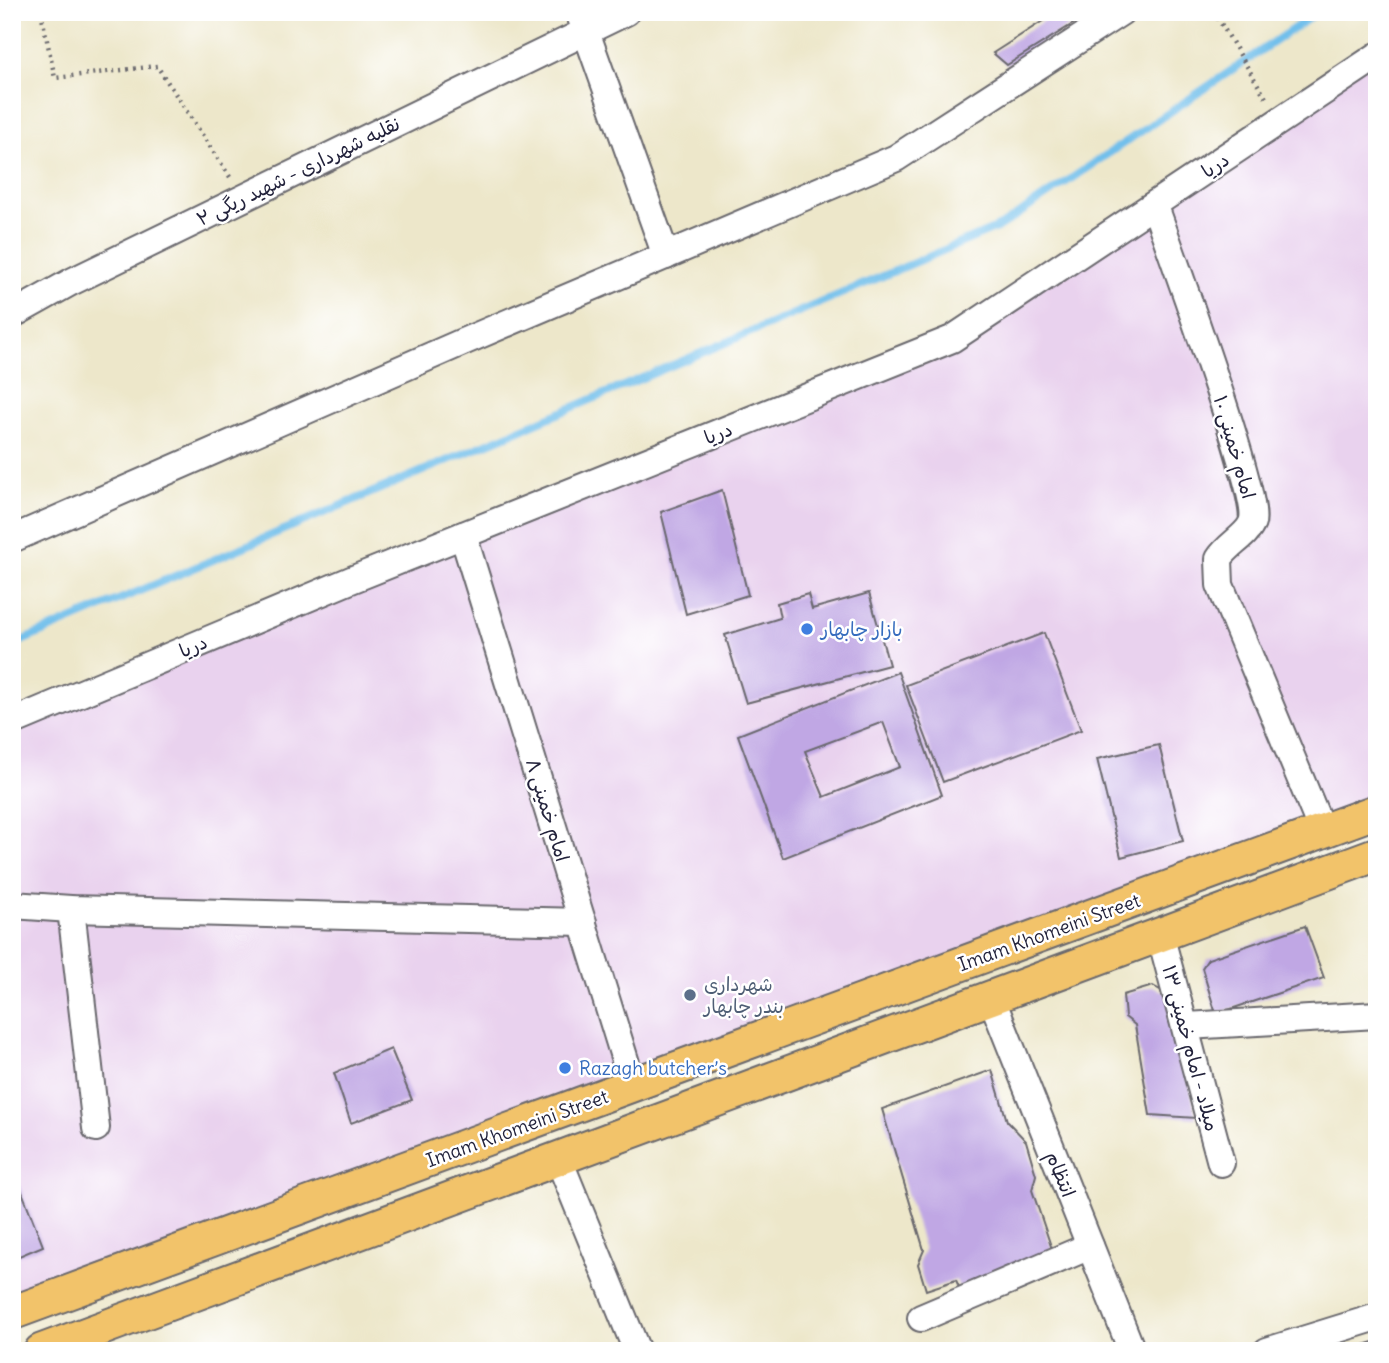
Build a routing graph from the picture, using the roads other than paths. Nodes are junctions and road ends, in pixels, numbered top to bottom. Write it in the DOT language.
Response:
graph roads {
  1 [pos="626,12"];
  2 [pos="1121,12"];
  3 [pos="583,22"];
  4 [pos="1377,56"];
  5 [pos="1155,205"];
  6 [pos="666,256"];
  7 [pos="12,315"];
  8 [pos="463,536"];
  9 [pos="12,539"];
  10 [pos="12,722"];
  11 [pos="1377,811"];
  12 [pos="1324,832"];
  13 [pos="1377,855"];
  14 [pos="1187,881"];
  15 [pos="12,905"];
  16 [pos="71,909"];
  17 [pos="1202,920"];
  18 [pos="583,922"];
  19 [pos="1160,934"];
  20 [pos="991,997"];
  21 [pos="1377,1015"];
  22 [pos="1187,1026"];
  23 [pos="633,1086"];
  24 [pos="648,1126"];
  25 [pos="96,1128"];
  26 [pos="559,1160"];
  27 [pos="1221,1163"];
  28 [pos="1090,1246"];
  29 [pos="12,1313"];
  30 [pos="1377,1317"];
  31 [pos="921,1318"];
  32 [pos="41,1351"];
  33 [pos="637,1351"];
  34 [pos="1132,1351"];
  35 [pos="1266,1351"];
  1 -- 3 [label="street, نقلیه شهرداری - شهید ریگی ۲"];
  2 -- 6 [label="street"];
  3 -- 6 [label="street"];
  3 -- 7 [label="street, نقلیه شهرداری - شهید ریگی ۲"];
  4 -- 5 [label="street, دریا"];
  5 -- 8 [label="street, دریا"];
  5 -- 12 [label="street, امام خمینی ۱۰"];
  6 -- 9 [label="street"];
  8 -- 10 [label="street, دریا"];
  8 -- 18 [label="street, امام خمینی ۸"];
  11 -- 12 [label="main road, Imam Khomeini Street"];
  12 -- 14 [label="main road, Imam Khomeini Street"];
  13 -- 17 [label="main road, Imam Khomeini Street"];
  14 -- 17 [label="main road"];
  14 -- 23 [label="main road, Imam Khomeini Street"];
  15 -- 16 [label="street"];
  16 -- 18 [label="street"];
  16 -- 25 [label="street"];
  17 -- 19 [label="main road, Imam Khomeini Street"];
  18 -- 23 [label="street, امام خمینی ۸"];
  19 -- 20 [label="main road, Imam Khomeini Street"];
  19 -- 22 [label="street, میلاد - امام خمینی ۱۳"];
  20 -- 24 [label="main road, Imam Khomeini Street"];
  20 -- 28 [label="street, انتظام"];
  21 -- 22 [label="street"];
  22 -- 27 [label="street, میلاد - امام خمینی ۱۳"];
  23 -- 24 [label="main road"];
  23 -- 29 [label="main road, Imam Khomeini Street"];
  24 -- 26 [label="main road, Imam Khomeini Street"];
  26 -- 32 [label="main road, Imam Khomeini Street"];
  26 -- 33 [label="street"];
  28 -- 31 [label="street"];
  28 -- 34 [label="street, انتظام"];
  30 -- 35 [label="street"];
}
